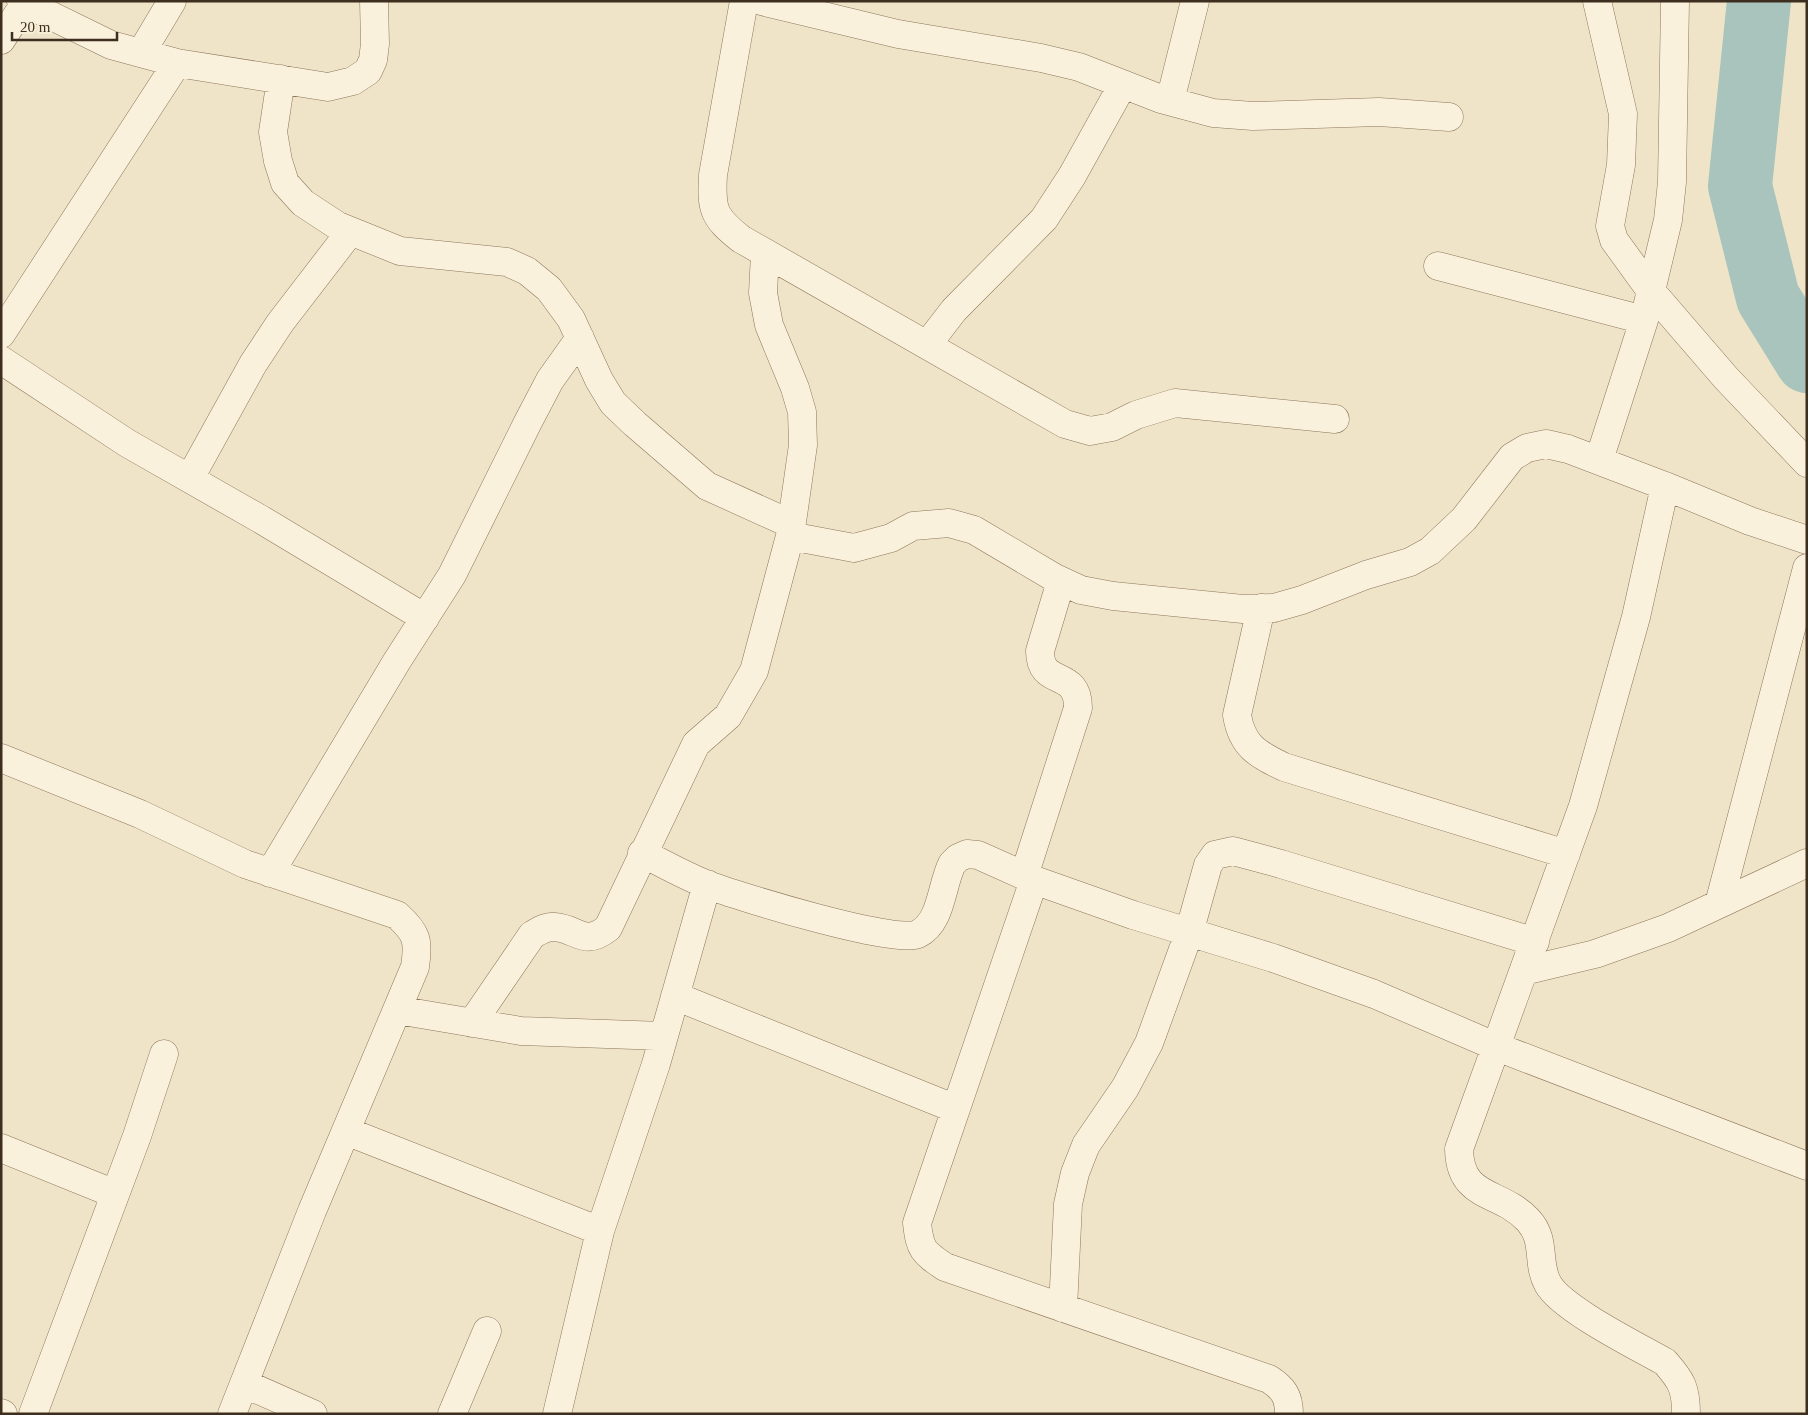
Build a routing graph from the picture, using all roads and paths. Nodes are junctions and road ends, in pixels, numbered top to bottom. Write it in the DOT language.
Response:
graph roads {
  1 [pos="172,1"];
  2 [pos="374,1"];
  3 [pos="744,1"];
  4 [pos="760,1"];
  5 [pos="1195,1"];
  6 [pos="1597,1"];
  7 [pos="1675,1"];
  8 [pos="37,5"];
  9 [pos="1,40"];
  10 [pos="141,53"];
  11 [pos="177,63"];
  12 [pos="281,79"];
  13 [pos="1123,84"];
  14 [pos="1170,101"];
  15 [pos="1449,117"];
  16 [pos="350,232"];
  17 [pos="765,254"];
  18 [pos="1438,266"];
  19 [pos="1651,291"];
  20 [pos="1644,320"];
  21 [pos="1,334"];
  22 [pos="580,338"];
  23 [pos="927,345"];
  24 [pos="1,360"];
  25 [pos="1335,419"];
  26 [pos="1599,460"];
  27 [pos="1807,463"];
  28 [pos="190,478"];
  29 [pos="1665,486"];
  30 [pos="790,530"];
  31 [pos="1807,540"];
  32 [pos="1807,568"];
  33 [pos="1062,581"];
  34 [pos="1262,608"];
  35 [pos="424,618"];
  36 [pos="1,758"];
  37 [pos="642,853"];
  38 [pos="1566,854"];
  39 [pos="1807,863"];
  40 [pos="270,873"];
  41 [pos="1029,878"];
  42 [pos="707,884"];
  43 [pos="1720,904"];
  44 [pos="1189,932"];
  45 [pos="1535,942"];
  46 [pos="1524,971"];
  47 [pos="675,996"];
  48 [pos="397,1010"];
  49 [pos="472,1023"];
  50 [pos="663,1036"];
  51 [pos="1497,1047"];
  52 [pos="164,1054"];
  53 [pos="956,1109"];
  54 [pos="346,1131"];
  55 [pos="1,1148"];
  56 [pos="1807,1166"];
  57 [pos="115,1194"];
  58 [pos="600,1231"];
  59 [pos="1063,1308"];
  60 [pos="487,1331"];
  61 [pos="245,1384"];
  62 [pos="33,1414"];
  63 [pos="232,1414"];
  64 [pos="313,1414"];
  65 [pos="452,1414"];
  66 [pos="557,1414"];
  67 [pos="1289,1414"];
  68 [pos="1686,1414"];
  1 -- 10 [label="street"];
  2 -- 12 [label="street"];
  3 -- 17 [label="street"];
  4 -- 13 [label="street"];
  5 -- 14 [label="street"];
  6 -- 19 [label="street"];
  7 -- 19 [label="street"];
  8 -- 9 [label="street"];
  8 -- 10 [label="street"];
  10 -- 11 [label="street"];
  11 -- 12 [label="street"];
  11 -- 21 [label="street"];
  12 -- 16 [label="street"];
  13 -- 14 [label="street"];
  13 -- 23 [label="street"];
  14 -- 15 [label="street"];
  16 -- 22 [label="street"];
  16 -- 28 [label="street"];
  17 -- 23 [label="street"];
  17 -- 30 [label="street"];
  18 -- 20 [label="street"];
  19 -- 20 [label="street"];
  19 -- 27 [label="street"];
  20 -- 26 [label="street"];
  22 -- 30 [label="street"];
  22 -- 35 [label="street"];
  23 -- 25 [label="street"];
  24 -- 28 [label="street"];
  26 -- 29 [label="street"];
  26 -- 34 [label="street"];
  28 -- 35 [label="street"];
  29 -- 31 [label="street"];
  29 -- 38 [label="street"];
  30 -- 33 [label="street"];
  30 -- 37 [label="street"];
  32 -- 43 [label="street"];
  33 -- 34 [label="street"];
  33 -- 41 [label="street"];
  34 -- 38 [label="street"];
  35 -- 40 [label="street"];
  36 -- 40 [label="street"];
  37 -- 42 [label="street"];
  37 -- 49 [label="street"];
  38 -- 45 [label="street"];
  39 -- 43 [label="street"];
  40 -- 48 [label="street"];
  41 -- 42 [label="street"];
  41 -- 44 [label="street"];
  41 -- 53 [label="street"];
  42 -- 47 [label="street"];
  43 -- 46 [label="street"];
  44 -- 45 [label="street"];
  44 -- 51 [label="street"];
  44 -- 59 [label="street"];
  45 -- 46 [label="street"];
  46 -- 51 [label="street"];
  47 -- 50 [label="street"];
  47 -- 53 [label="street"];
  48 -- 49 [label="street"];
  48 -- 54 [label="street"];
  49 -- 50 [label="street"];
  50 -- 58 [label="street"];
  51 -- 56 [label="street"];
  51 -- 68 [label="street"];
  52 -- 57 [label="street"];
  53 -- 59 [label="street"];
  54 -- 58 [label="street"];
  54 -- 61 [label="street"];
  55 -- 57 [label="street"];
  57 -- 62 [label="street"];
  58 -- 66 [label="street"];
  59 -- 67 [label="street"];
  60 -- 65 [label="street"];
  61 -- 63 [label="street"];
  61 -- 64 [label="street"];
}
